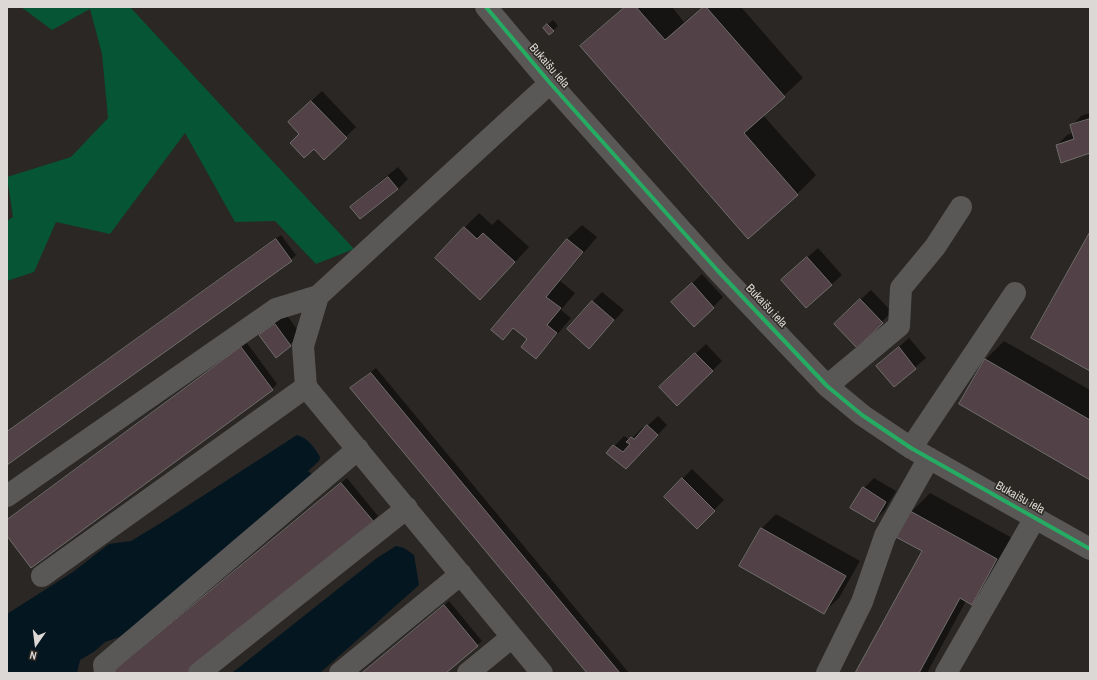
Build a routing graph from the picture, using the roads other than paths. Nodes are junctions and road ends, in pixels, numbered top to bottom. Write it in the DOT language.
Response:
graph roads {
  1 [pos="486,7"];
  2 [pos="550,83"];
  3 [pos="961,207"];
  4 [pos="1015,293"];
  5 [pos="318,296"];
  6 [pos="306,386"];
  7 [pos="827,386"];
  8 [pos="358,449"];
  9 [pos="920,453"];
  10 [pos="7,496"];
  11 [pos="407,508"];
  12 [pos="1035,518"];
  13 [pos="1090,549"];
  14 [pos="461,574"];
  15 [pos="42,576"];
  16 [pos="512,637"];
  17 [pos="105,673"];
  18 [pos="199,673"];
  19 [pos="340,673"];
  20 [pos="468,673"];
  21 [pos="542,673"];
  22 [pos="827,673"];
  23 [pos="946,673"];
  1 -- 2 [label="street, Bukaišu iela"];
  2 -- 5 [label="street"];
  2 -- 7 [label="street, Bukaišu iela"];
  3 -- 7 [label="street"];
  4 -- 9 [label="street"];
  5 -- 6 [label="street"];
  5 -- 10 [label="street"];
  6 -- 8 [label="street"];
  6 -- 15 [label="street"];
  7 -- 9 [label="street, Bukaišu iela"];
  8 -- 11 [label="street"];
  8 -- 17 [label="street"];
  9 -- 12 [label="street, Bukaišu iela"];
  9 -- 22 [label="street"];
  11 -- 14 [label="street"];
  11 -- 18 [label="street"];
  12 -- 13 [label="street, Bukaišu iela"];
  12 -- 23 [label="street"];
  14 -- 16 [label="street"];
  14 -- 19 [label="street"];
  16 -- 20 [label="street"];
  16 -- 21 [label="street"];
}
